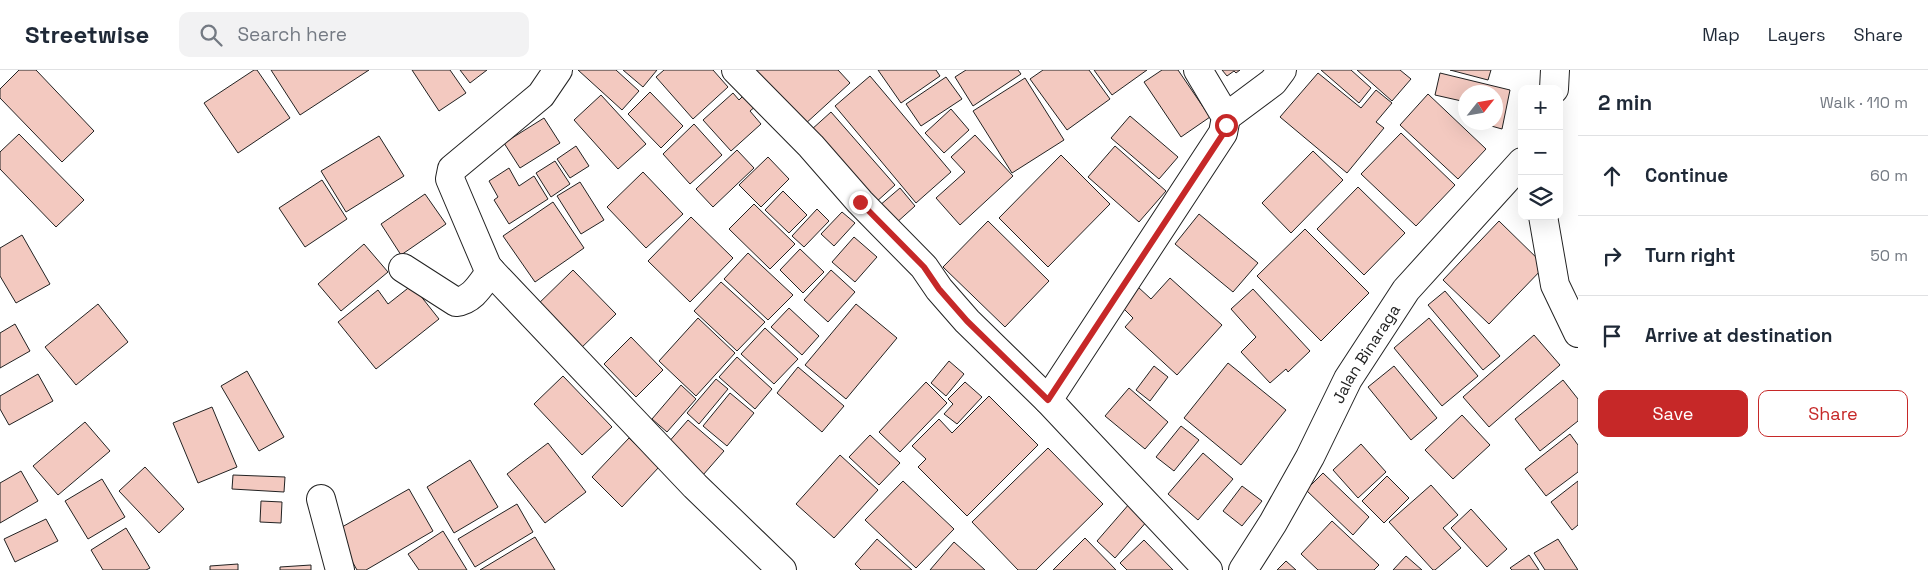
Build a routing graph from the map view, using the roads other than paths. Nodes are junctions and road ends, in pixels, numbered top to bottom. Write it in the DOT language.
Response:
graph roads {
  1 [pos="558,70"];
  2 [pos="736,70"];
  3 [pos="1198,70"];
  4 [pos="1282,70"];
  5 [pos="1555,70"];
  6 [pos="1554,85"];
  7 [pos="1226,117"];
  8 [pos="1518,166"];
  9 [pos="1544,220"];
  10 [pos="403,268"];
  11 [pos="491,271"];
  12 [pos="1578,333"];
  13 [pos="1048,400"];
  14 [pos="321,499"];
  15 [pos="340,570"];
  16 [pos="782,570"];
  17 [pos="1208,570"];
  18 [pos="1243,570"];
  1 -- 11 [label="street"];
  2 -- 13 [label="street"];
  3 -- 7 [label="street"];
  4 -- 7 [label="street"];
  5 -- 6 [label="street"];
  7 -- 13 [label="street"];
  8 -- 18 [label="street, Jalan Binaraga"];
  9 -- 12 [label="street"];
  10 -- 11 [label="street"];
  11 -- 16 [label="street"];
  13 -- 17 [label="street"];
  14 -- 15 [label="street"];
}
